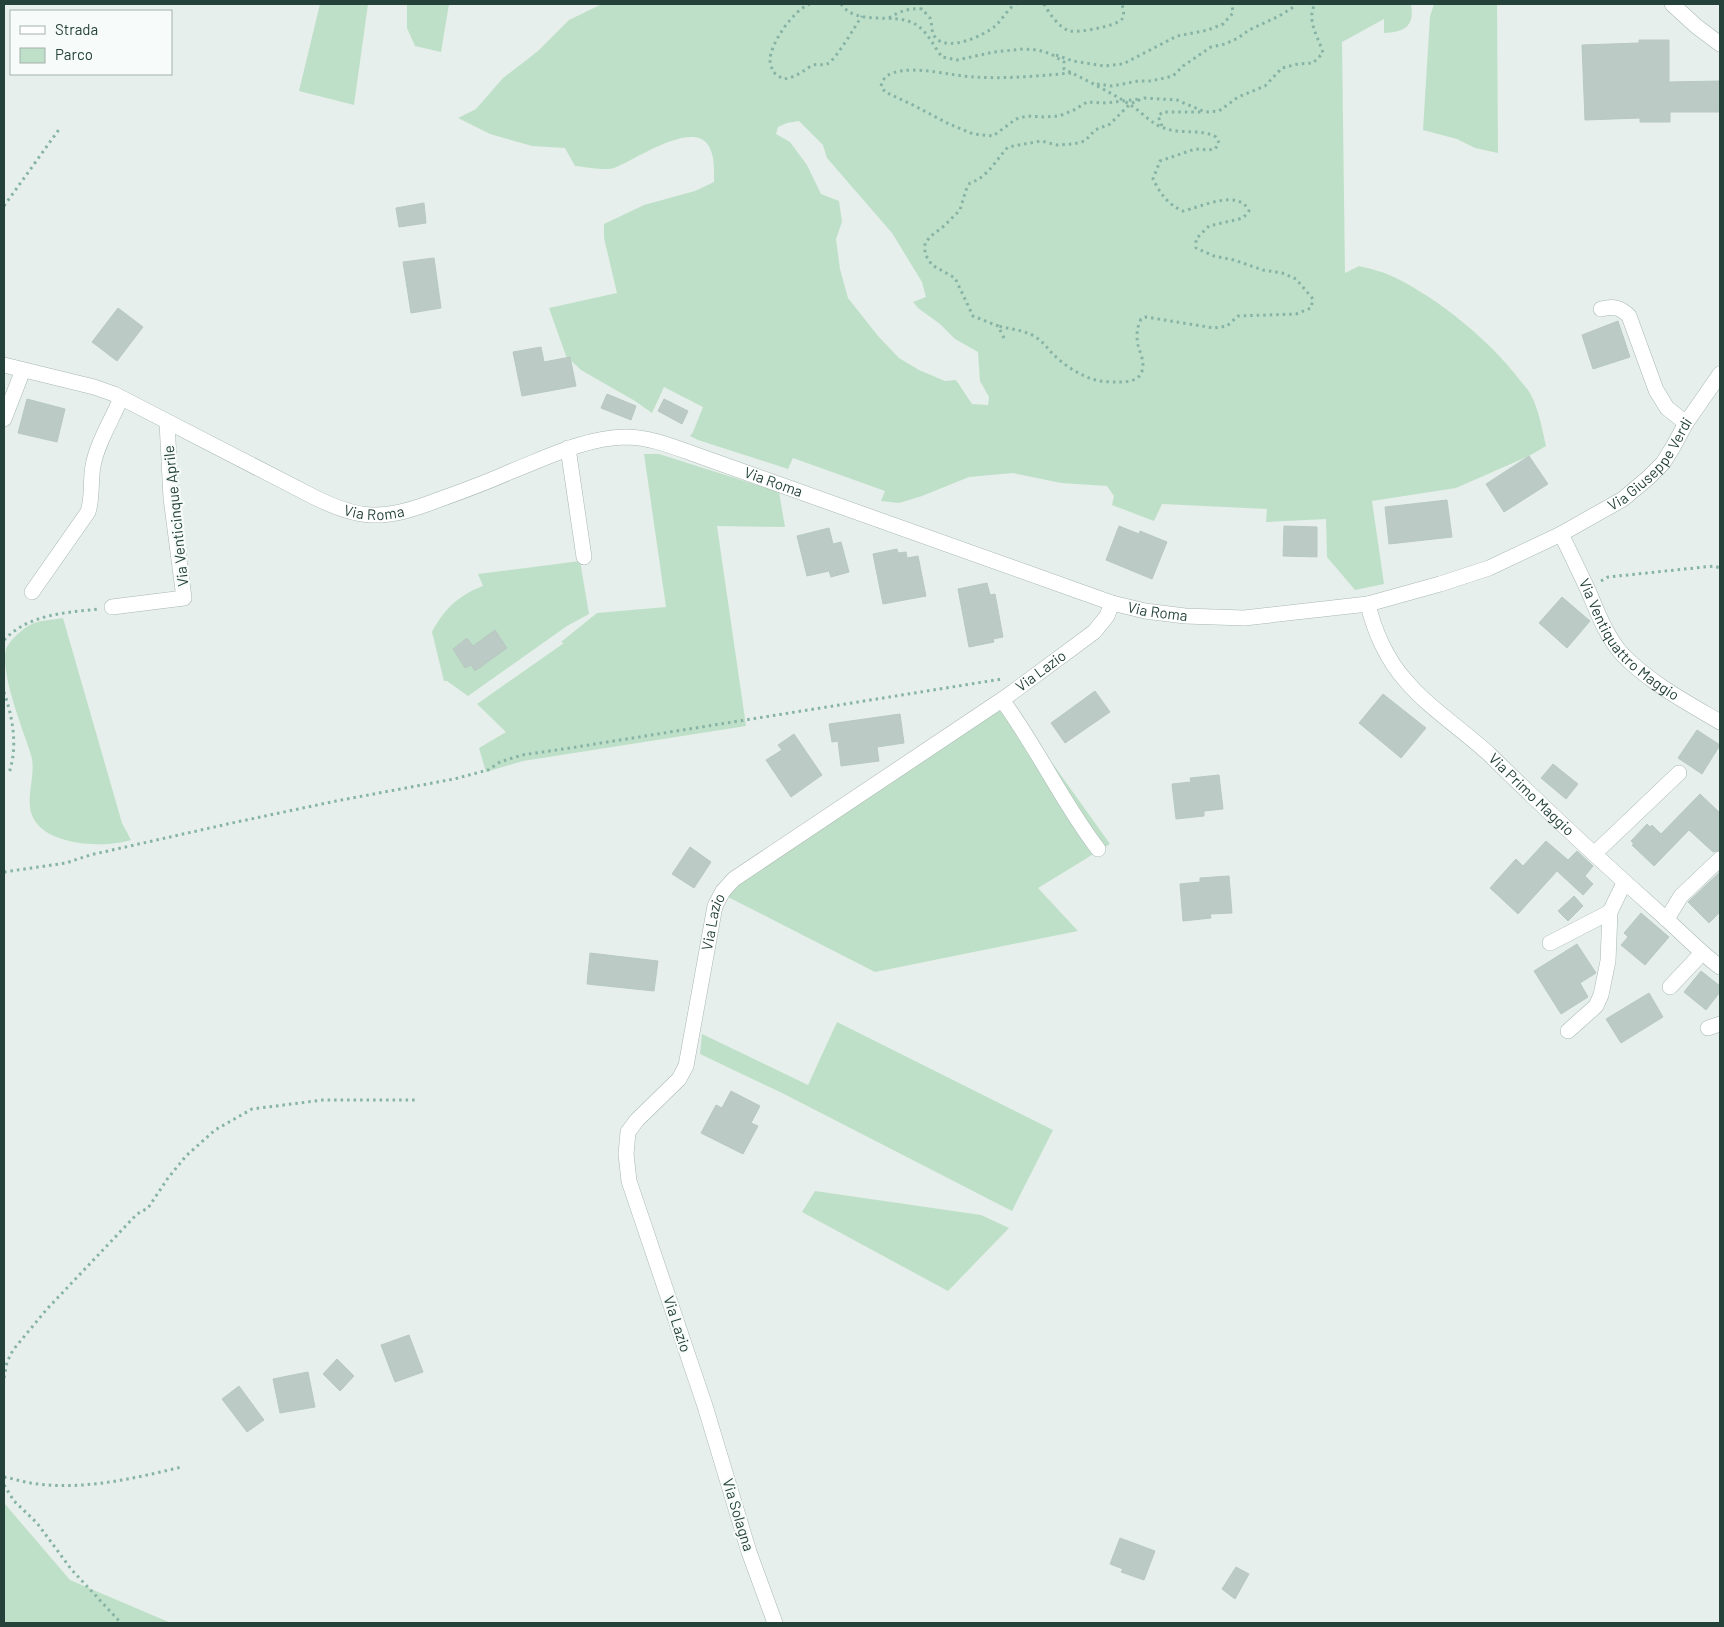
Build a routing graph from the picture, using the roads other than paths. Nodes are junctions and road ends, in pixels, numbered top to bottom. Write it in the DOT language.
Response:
graph roads {
  1 [pos="1672,4"];
  2 [pos="1720,44"];
  3 [pos="1601,309"];
  4 [pos="4,365"];
  5 [pos="23,370"];
  6 [pos="1720,374"];
  7 [pos="121,398"];
  8 [pos="4,419"];
  9 [pos="167,422"];
  10 [pos="1686,423"];
  11 [pos="568,448"];
  12 [pos="1561,534"];
  13 [pos="584,557"];
  14 [pos="32,592"];
  15 [pos="1112,603"];
  16 [pos="1368,604"];
  17 [pos="112,607"];
  18 [pos="1002,700"];
  19 [pos="1720,722"];
  20 [pos="1680,773"];
  21 [pos="1098,849"];
  22 [pos="1594,854"];
  23 [pos="1720,859"];
  24 [pos="1624,883"];
  25 [pos="1610,912"];
  26 [pos="1665,918"];
  27 [pos="1550,943"];
  28 [pos="1702,953"];
  29 [pos="1720,968"];
  30 [pos="1670,987"];
  31 [pos="1568,1031"];
  32 [pos="705,1406"];
  33 [pos="775,1623"];
  1 -- 2 [label="street"];
  3 -- 10 [label="street"];
  4 -- 5 [label="street, Via Roma"];
  5 -- 7 [label="street, Via Roma"];
  5 -- 8 [label="street"];
  6 -- 10 [label="street, Via Giuseppe Verdi"];
  7 -- 9 [label="street, Via Roma"];
  7 -- 14 [label="street"];
  9 -- 11 [label="street, Via Roma"];
  9 -- 17 [label="street, Via Venticinque Aprile"];
  10 -- 12 [label="street, Via Giuseppe Verdi"];
  11 -- 13 [label="street"];
  11 -- 15 [label="street, Via Roma"];
  12 -- 16 [label="street, Via Roma"];
  12 -- 19 [label="street, Via Ventiquattro Maggio"];
  15 -- 16 [label="street, Via Roma"];
  15 -- 18 [label="street, Via Lazio"];
  16 -- 22 [label="street, Via Primo Maggio"];
  18 -- 21 [label="street"];
  18 -- 32 [label="street, Via Lazio"];
  20 -- 22 [label="street"];
  22 -- 24 [label="street, Via Primo Maggio"];
  23 -- 26 [label="street"];
  24 -- 25 [label="street"];
  24 -- 26 [label="street, Via Primo Maggio"];
  25 -- 27 [label="street"];
  25 -- 31 [label="street"];
  26 -- 28 [label="street, Via Primo Maggio"];
  28 -- 29 [label="street, Via Primo Maggio"];
  28 -- 30 [label="street"];
  32 -- 33 [label="street, Via Solagna"];
}
